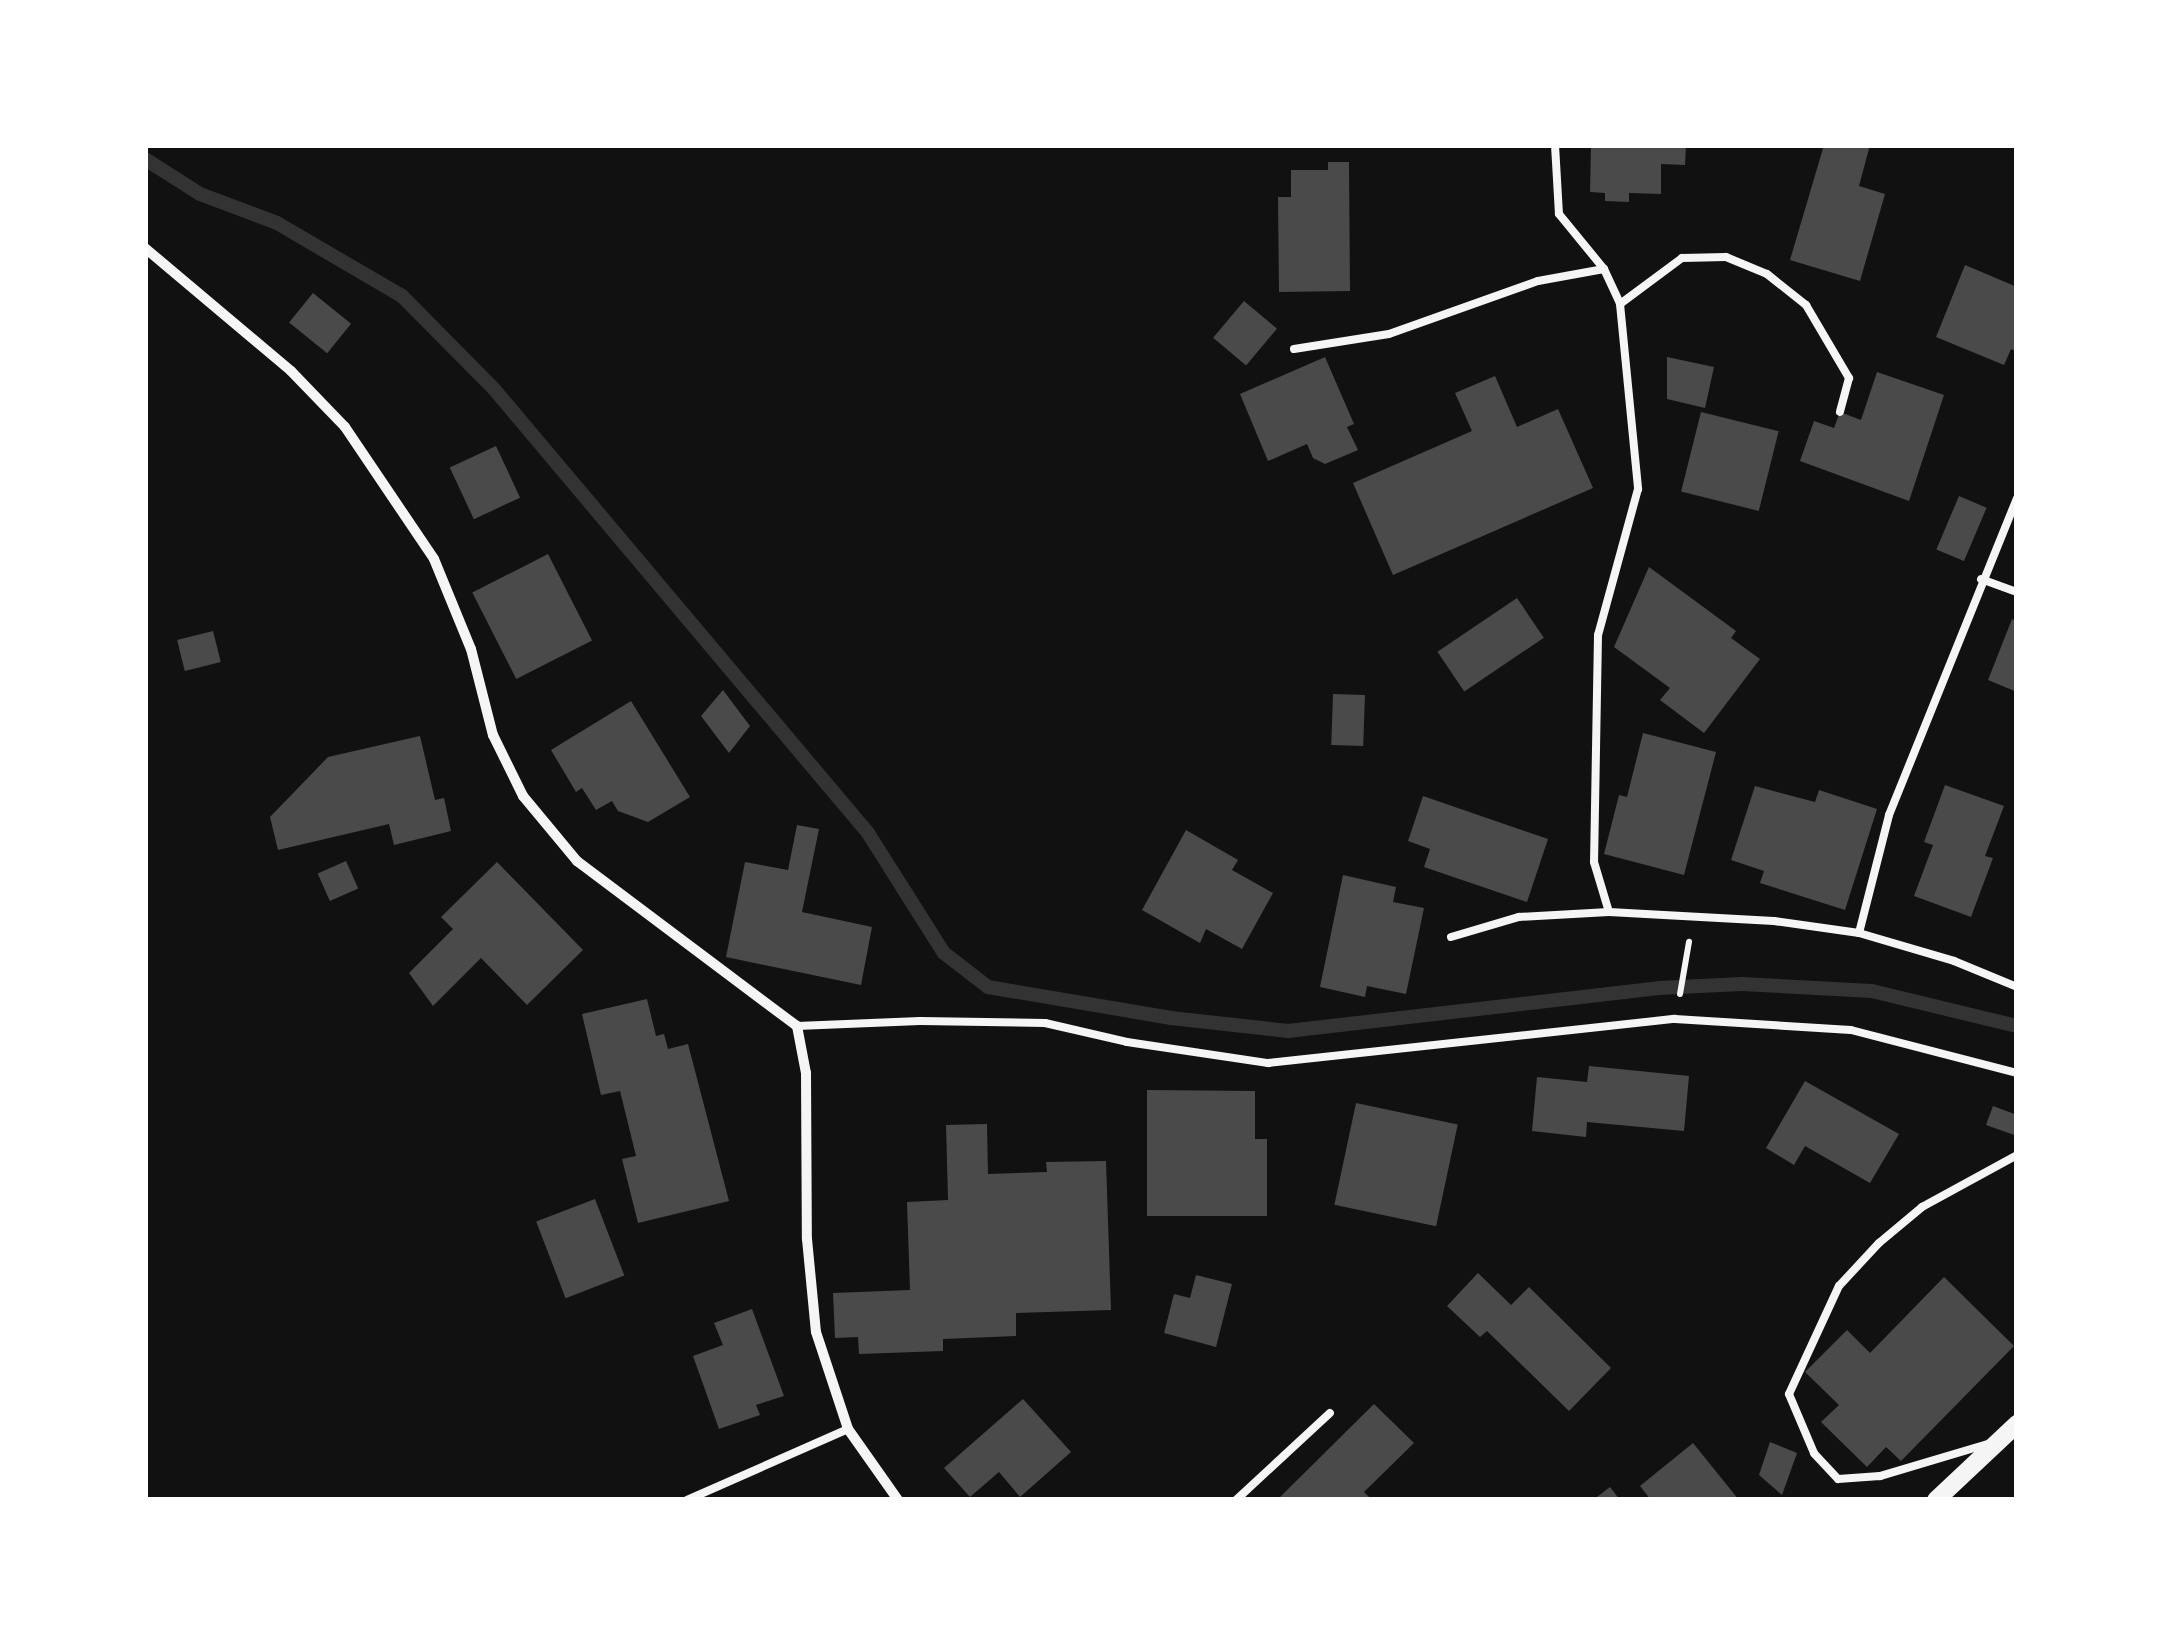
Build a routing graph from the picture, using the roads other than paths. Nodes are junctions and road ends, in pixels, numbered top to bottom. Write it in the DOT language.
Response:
graph roads {
  1 [pos="1555,145"];
  2 [pos="145,248"];
  3 [pos="1604,269"];
  4 [pos="1620,304"];
  5 [pos="1294,349"];
  6 [pos="1840,412"];
  7 [pos="2017,498"];
  8 [pos="1981,579"];
  9 [pos="2017,592"];
  10 [pos="1609,912"];
  11 [pos="1858,933"];
  12 [pos="1451,937"];
  13 [pos="2017,986"];
  14 [pos="797,1026"];
  15 [pos="2017,1073"];
  16 [pos="2017,1155"];
  17 [pos="1330,1413"];
  18 [pos="2017,1424"];
  19 [pos="848,1429"];
  20 [pos="1998,1441"];
  21 [pos="687,1500"];
  22 [pos="898,1500"];
  23 [pos="1236,1500"];
  24 [pos="1936,1500"];
  1 -- 3 [label="lane"];
  2 -- 14 [label="street"];
  3 -- 4 [label="lane"];
  3 -- 5 [label="lane"];
  4 -- 6 [label="lane"];
  4 -- 10 [label="lane"];
  7 -- 8 [label="lane"];
  8 -- 9 [label="lane"];
  8 -- 11 [label="lane"];
  10 -- 11 [label="lane"];
  10 -- 12 [label="lane"];
  11 -- 13 [label="lane"];
  14 -- 15 [label="lane"];
  14 -- 19 [label="street"];
  16 -- 20 [label="lane"];
  17 -- 23 [label="lane"];
  18 -- 20 [label="street"];
  19 -- 21 [label="lane"];
  19 -- 22 [label="street"];
  20 -- 24 [label="street"];
}
